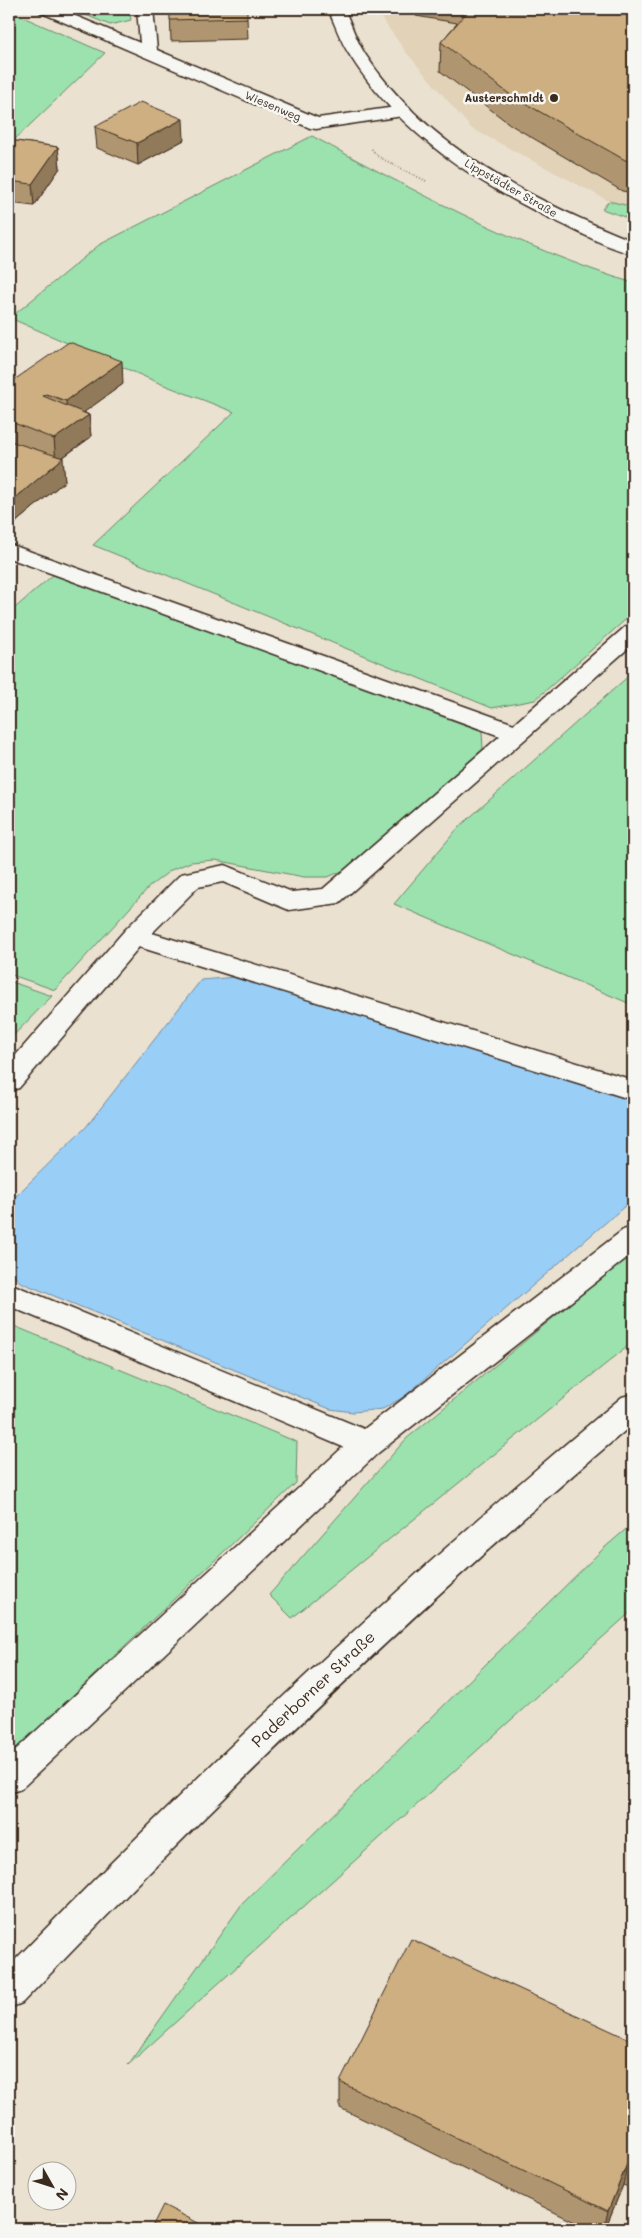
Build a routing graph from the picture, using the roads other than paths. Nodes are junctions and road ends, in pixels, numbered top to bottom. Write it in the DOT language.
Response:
graph roads {
  1 [pos="46,9"];
  2 [pos="145,9"];
  3 [pos="336,9"];
  4 [pos="149,52"];
  5 [pos="403,111"];
  6 [pos="633,248"];
  7 [pos="9,550"];
  8 [pos="633,632"];
  9 [pos="516,733"];
  10 [pos="134,936"];
  11 [pos="9,1081"];
  12 [pos="633,1090"];
  13 [pos="633,1238"];
  14 [pos="9,1294"];
  15 [pos="633,1406"];
  16 [pos="367,1444"];
  17 [pos="9,1778"];
  18 [pos="9,1990"];
  1 -- 4 [label="main road, Wiesenweg"];
  2 -- 4 [label="main road"];
  3 -- 5 [label="main road, Lippstädter Straße"];
  4 -- 5 [label="main road, Wiesenweg"];
  5 -- 6 [label="main road, Lippstädter Straße"];
  7 -- 9 [label="main road"];
  8 -- 9 [label="main road"];
  9 -- 10 [label="main road"];
  10 -- 11 [label="main road"];
  10 -- 12 [label="main road"];
  13 -- 16 [label="main road"];
  14 -- 16 [label="main road"];
  15 -- 18 [label="main road, Paderborner Straße"];
  16 -- 17 [label="main road"];
}
